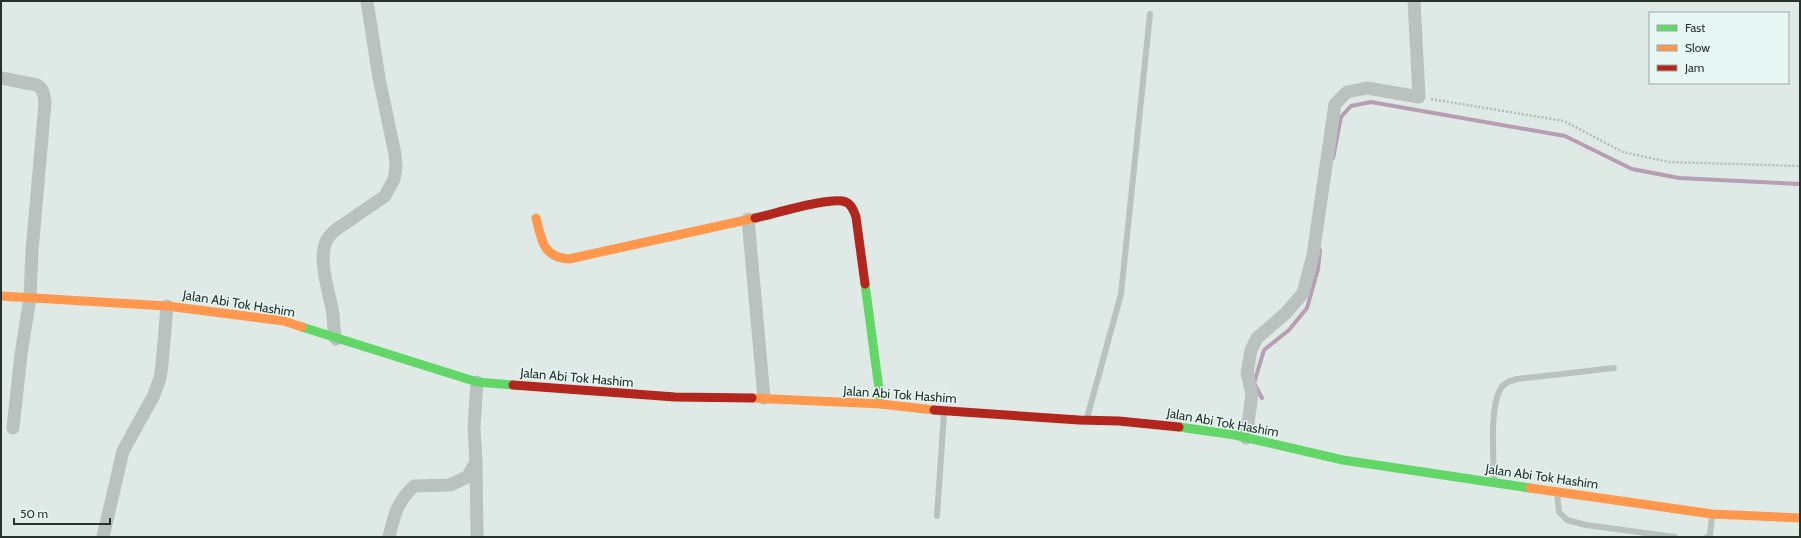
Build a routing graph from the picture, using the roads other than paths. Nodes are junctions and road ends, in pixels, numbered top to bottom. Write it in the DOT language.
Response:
graph roads {
  1 [pos="367,1"];
  2 [pos="1414,1"];
  3 [pos="1150,14"];
  4 [pos="1,78"];
  5 [pos="536,218"];
  6 [pos="748,219"];
  7 [pos="1,296"];
  8 [pos="30,298"];
  9 [pos="167,306"];
  10 [pos="336,339"];
  11 [pos="1614,368"];
  12 [pos="477,382"];
  13 [pos="764,398"];
  14 [pos="881,404"];
  15 [pos="944,411"];
  16 [pos="1086,419"];
  17 [pos="13,428"];
  18 [pos="1246,438"];
  19 [pos="476,462"];
  20 [pos="1494,482"];
  21 [pos="1557,490"];
  22 [pos="1712,514"];
  23 [pos="938,516"];
  24 [pos="1800,518"];
  25 [pos="103,537"];
  26 [pos="389,537"];
  27 [pos="477,537"];
  28 [pos="1675,537"];
  29 [pos="1707,537"];
  1 -- 10 [label="street"];
  2 -- 18 [label="street"];
  3 -- 16 [label="lane"];
  4 -- 8 [label="street"];
  5 -- 6 [label="main road"];
  6 -- 13 [label="street"];
  6 -- 14 [label="main road"];
  7 -- 8 [label="main road, Jalan Abi Tok Hashim"];
  8 -- 9 [label="main road, Jalan Abi Tok Hashim"];
  8 -- 17 [label="street"];
  9 -- 10 [label="main road, Jalan Abi Tok Hashim"];
  9 -- 25 [label="street"];
  10 -- 12 [label="main road, Jalan Abi Tok Hashim"];
  11 -- 20 [label="lane"];
  12 -- 13 [label="main road, Jalan Abi Tok Hashim"];
  12 -- 19 [label="street"];
  13 -- 14 [label="main road, Jalan Abi Tok Hashim"];
  14 -- 15 [label="main road, Jalan Abi Tok Hashim"];
  15 -- 16 [label="main road, Jalan Abi Tok Hashim"];
  15 -- 23 [label="lane"];
  16 -- 18 [label="main road, Jalan Abi Tok Hashim"];
  18 -- 20 [label="main road, Jalan Abi Tok Hashim"];
  19 -- 26 [label="street"];
  19 -- 27 [label="street"];
  20 -- 21 [label="main road, Jalan Abi Tok Hashim"];
  21 -- 22 [label="main road, Jalan Abi Tok Hashim"];
  21 -- 28 [label="lane"];
  22 -- 24 [label="main road, Jalan Abi Tok Hashim"];
  22 -- 29 [label="lane"];
}
